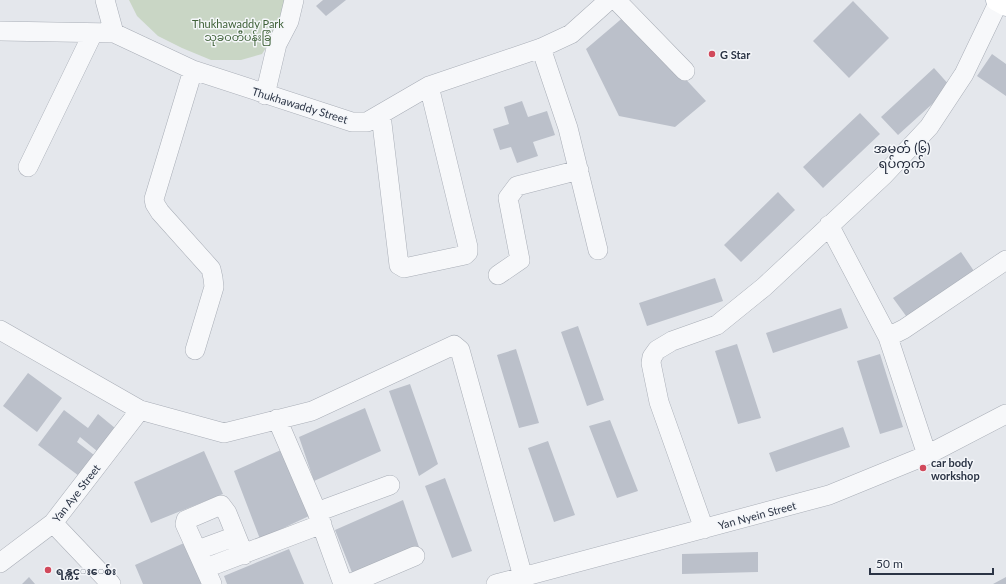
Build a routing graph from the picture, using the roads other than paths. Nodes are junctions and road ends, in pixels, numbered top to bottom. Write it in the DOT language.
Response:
graph roads {
  1 [pos="105,0"];
  2 [pos="294,0"];
  3 [pos="609,0"];
  4 [pos="616,0"];
  5 [pos="1001,2"];
  6 [pos="0,31"];
  7 [pos="93,33"];
  8 [pos="114,33"];
  9 [pos="541,48"];
  10 [pos="193,70"];
  11 [pos="685,71"];
  12 [pos="429,86"];
  13 [pos="264,95"];
  14 [pos="381,114"];
  15 [pos="28,167"];
  16 [pos="579,170"];
  17 [pos="828,225"];
  18 [pos="598,250"];
  19 [pos="1006,260"];
  20 [pos="498,275"];
  21 [pos="0,330"];
  22 [pos="888,337"];
  23 [pos="195,350"];
  24 [pos="140,410"];
  25 [pos="1006,414"];
  26 [pos="277,419"];
  27 [pos="927,455"];
  28 [pos="390,485"];
  29 [pos="320,518"];
  30 [pos="53,523"];
  31 [pos="704,529"];
  32 [pos="236,536"];
  33 [pos="198,550"];
  34 [pos="244,555"];
  35 [pos="415,556"];
  36 [pos="0,563"];
  37 [pos="209,576"];
  38 [pos="523,577"];
  39 [pos="111,584"];
  40 [pos="343,584"];
  41 [pos="349,584"];
  42 [pos="496,584"];
  1 -- 8 [label="street"];
  2 -- 13 [label="street"];
  3 -- 9 [label="street, Thukhawaddy Street"];
  4 -- 11 [label="street"];
  5 -- 17 [label="street"];
  6 -- 7 [label="street"];
  7 -- 8 [label="street"];
  7 -- 15 [label="street"];
  8 -- 10 [label="street, Thukhawaddy Street"];
  9 -- 12 [label="street, Thukhawaddy Street"];
  9 -- 16 [label="street"];
  10 -- 13 [label="street, Thukhawaddy Street"];
  10 -- 23 [label="street"];
  12 -- 14 [label="street, Thukhawaddy Street"];
  12 -- 14 [label="street"];
  13 -- 14 [label="street, Thukhawaddy Street"];
  16 -- 18 [label="street"];
  16 -- 20 [label="street"];
  17 -- 22 [label="street"];
  17 -- 31 [label="street"];
  19 -- 22 [label="street"];
  21 -- 24 [label="street"];
  22 -- 27 [label="street"];
  24 -- 26 [label="street"];
  24 -- 30 [label="street, Yan Aye Street"];
  25 -- 27 [label="street, Yan Nyein Street"];
  26 -- 29 [label="street"];
  26 -- 38 [label="street"];
  27 -- 31 [label="street, Yan Nyein Street"];
  28 -- 29 [label="street"];
  29 -- 34 [label="street"];
  29 -- 40 [label="street"];
  30 -- 36 [label="street, Yan Aye Street"];
  30 -- 39 [label="street"];
  31 -- 38 [label="street, Yan Nyein Street"];
  32 -- 33 [label="street"];
  32 -- 33 [label="street"];
  32 -- 34 [label="street"];
  33 -- 37 [label="street"];
  34 -- 37 [label="street"];
  35 -- 41 [label="street"];
  38 -- 42 [label="street, Yan Nyein Street"];
}
